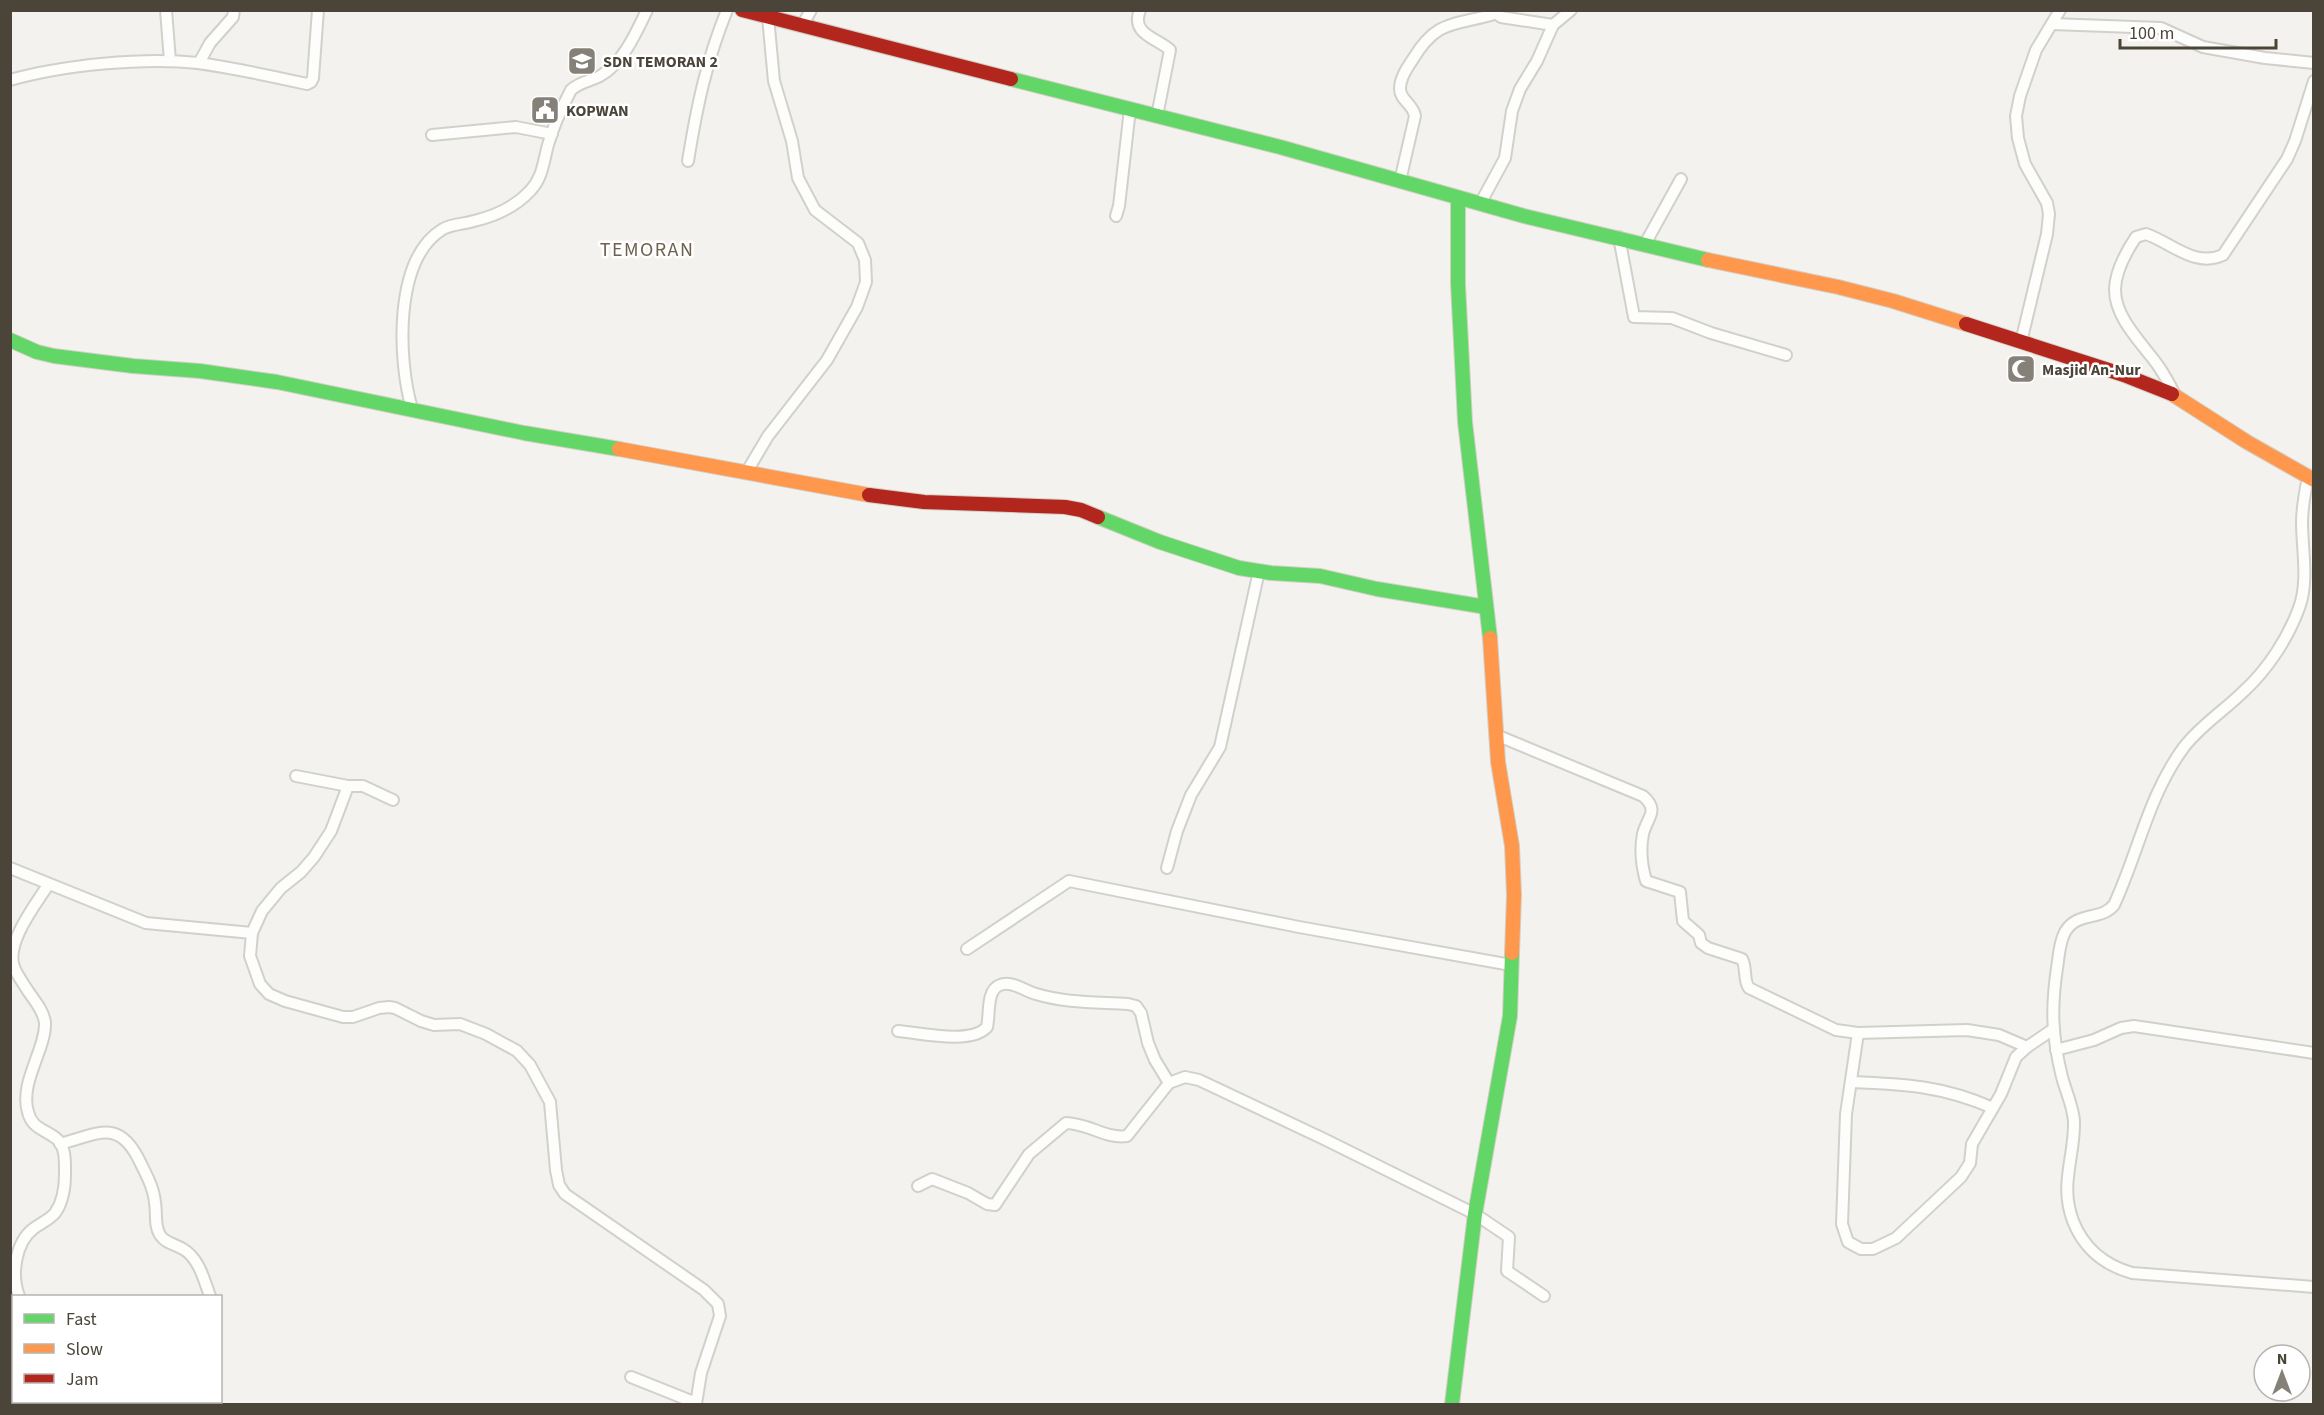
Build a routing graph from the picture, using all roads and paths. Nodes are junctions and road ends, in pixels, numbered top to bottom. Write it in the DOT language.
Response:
graph roads {
  1 [pos="166,10"];
  2 [pos="234,10"];
  3 [pos="318,10"];
  4 [pos="647,10"];
  5 [pos="726,10"];
  6 [pos="742,10"];
  7 [pos="810,10"];
  8 [pos="1140,10"];
  9 [pos="1571,10"];
  10 [pos="2060,10"];
  11 [pos="1493,12"];
  12 [pos="768,17"];
  13 [pos="2052,24"];
  14 [pos="1553,25"];
  15 [pos="802,26"];
  16 [pos="170,62"];
  17 [pos="199,63"];
  18 [pos="2313,63"];
  19 [pos="10,80"];
  20 [pos="2313,81"];
  21 [pos="2312,95"];
  22 [pos="1130,109"];
  23 [pos="1157,116"];
  24 [pos="552,134"];
  25 [pos="432,135"];
  26 [pos="688,160"];
  27 [pos="1681,179"];
  28 [pos="1400,181"];
  29 [pos="1458,198"];
  30 [pos="1480,204"];
  31 [pos="1116,216"];
  32 [pos="1619,237"];
  33 [pos="1646,244"];
  34 [pos="10,340"];
  35 [pos="2021,342"];
  36 [pos="1786,355"];
  37 [pos="2175,395"];
  38 [pos="412,409"];
  39 [pos="746,473"];
  40 [pos="2311,479"];
  41 [pos="1259,571"];
  42 [pos="1486,607"];
  43 [pos="1496,735"];
  44 [pos="296,776"];
  45 [pos="348,786"];
  46 [pos="393,800"];
  47 [pos="10,868"];
  48 [pos="1167,868"];
  49 [pos="48,885"];
  50 [pos="252,933"];
  51 [pos="967,949"];
  52 [pos="1511,965"];
  53 [pos="2052,1030"];
  54 [pos="898,1031"];
  55 [pos="1858,1033"];
  56 [pos="2027,1047"];
  57 [pos="2056,1050"];
  58 [pos="2313,1053"];
  59 [pos="1851,1082"];
  60 [pos="1169,1083"];
  61 [pos="1993,1108"];
  62 [pos="60,1144"];
  63 [pos="918,1186"];
  64 [pos="1475,1214"];
  65 [pos="2313,1287"];
  66 [pos="19,1295"];
  67 [pos="210,1295"];
  68 [pos="1544,1296"];
  69 [pos="631,1377"];
  70 [pos="696,1404"];
  71 [pos="1452,1404"];
  1 -- 16 [label="street"];
  2 -- 17 [label="street"];
  3 -- 17 [label="street"];
  4 -- 24 [label="street"];
  5 -- 26 [label="street"];
  6 -- 12 [label="street"];
  7 -- 15 [label="street"];
  8 -- 23 [label="street"];
  9 -- 14 [label="street"];
  10 -- 13 [label="street"];
  11 -- 14 [label="street"];
  11 -- 28 [label="street"];
  12 -- 15 [label="street"];
  12 -- 39 [label="street"];
  13 -- 18 [label="street"];
  13 -- 35 [label="street"];
  14 -- 30 [label="street"];
  15 -- 22 [label="street"];
  16 -- 17 [label="street"];
  16 -- 19 [label="street"];
  20 -- 21 [label="street"];
  21 -- 37 [label="street"];
  22 -- 23 [label="street"];
  22 -- 31 [label="street"];
  23 -- 28 [label="street"];
  24 -- 25 [label="street"];
  24 -- 38 [label="street"];
  27 -- 33 [label="street"];
  28 -- 29 [label="street"];
  29 -- 30 [label="street"];
  29 -- 42 [label="street"];
  30 -- 32 [label="street"];
  32 -- 33 [label="street"];
  32 -- 36 [label="street"];
  33 -- 35 [label="street"];
  34 -- 38 [label="street"];
  35 -- 37 [label="street"];
  37 -- 40 [label="street"];
  38 -- 39 [label="street"];
  39 -- 41 [label="street"];
  40 -- 53 [label="street"];
  41 -- 42 [label="street"];
  41 -- 48 [label="street"];
  42 -- 43 [label="street"];
  43 -- 52 [label="street"];
  43 -- 55 [label="street"];
  44 -- 45 [label="street"];
  45 -- 46 [label="street"];
  45 -- 50 [label="street"];
  47 -- 49 [label="street"];
  49 -- 50 [label="street"];
  49 -- 62 [label="street"];
  50 -- 70 [label="street"];
  51 -- 52 [label="street"];
  52 -- 64 [label="street"];
  53 -- 56 [label="street"];
  53 -- 57 [label="street"];
  54 -- 60 [label="street"];
  55 -- 56 [label="street"];
  55 -- 59 [label="street"];
  56 -- 61 [label="street"];
  57 -- 58 [label="street"];
  57 -- 65 [label="street"];
  59 -- 61 [label="street"];
  59 -- 61 [label="street"];
  60 -- 63 [label="street"];
  60 -- 64 [label="street"];
  62 -- 66 [label="street"];
  62 -- 67 [label="street"];
  64 -- 68 [label="street"];
  64 -- 71 [label="street"];
  69 -- 70 [label="street"];
}
